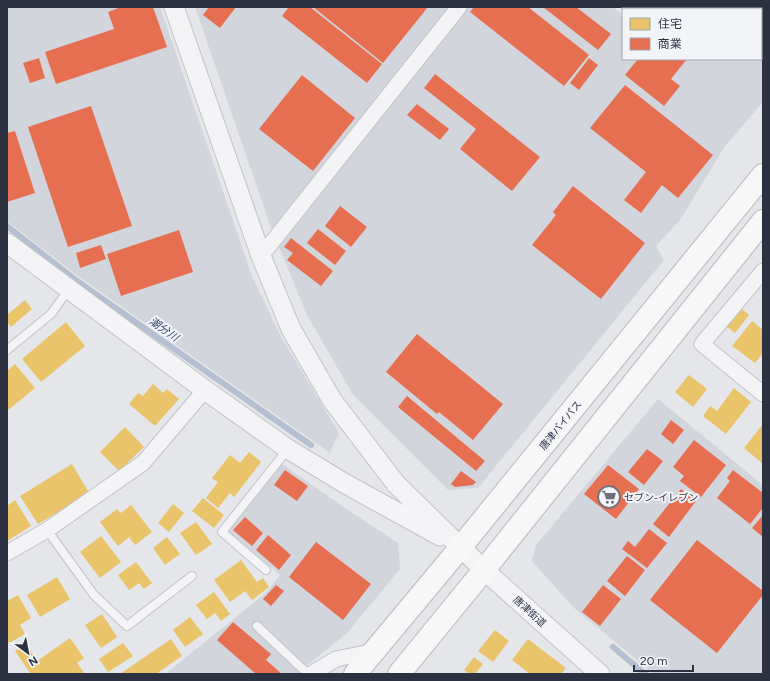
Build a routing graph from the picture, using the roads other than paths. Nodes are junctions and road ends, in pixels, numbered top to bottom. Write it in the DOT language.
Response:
graph roads {
  1 [pos="174,7"];
  2 [pos="459,7"];
  3 [pos="763,175"];
  4 [pos="763,221"];
  5 [pos="7,243"];
  6 [pos="261,256"];
  7 [pos="763,271"];
  8 [pos="69,289"];
  9 [pos="7,350"];
  10 [pos="205,390"];
  11 [pos="763,394"];
  12 [pos="288,449"];
  13 [pos="47,530"];
  14 [pos="460,548"];
  15 [pos="7,553"];
  16 [pos="266,570"];
  17 [pos="484,570"];
  18 [pos="192,576"];
  19 [pos="257,626"];
  20 [pos="375,651"];
  21 [pos="308,674"];
  22 [pos="312,674"];
  23 [pos="355,674"];
  24 [pos="399,674"];
  25 [pos="600,674"];
  1 -- 6 [label="street"];
  2 -- 6 [label="street"];
  3 -- 14 [label="highway, 唐津バイパス"];
  4 -- 17 [label="highway"];
  5 -- 8 [label="street"];
  6 -- 14 [label="street"];
  7 -- 11 [label="street"];
  8 -- 9 [label="lane"];
  8 -- 10 [label="street"];
  10 -- 12 [label="street"];
  10 -- 13 [label="street"];
  12 -- 14 [label="street"];
  12 -- 16 [label="lane"];
  13 -- 15 [label="street"];
  13 -- 18 [label="lane"];
  14 -- 17 [label="street, 唐津街道"];
  14 -- 20 [label="highway, 唐津バイパス"];
  17 -- 24 [label="highway"];
  17 -- 25 [label="street, 唐津街道"];
  19 -- 21 [label="lane"];
  20 -- 22 [label="street"];
  20 -- 23 [label="highway, 唐津バイパス"];
}
